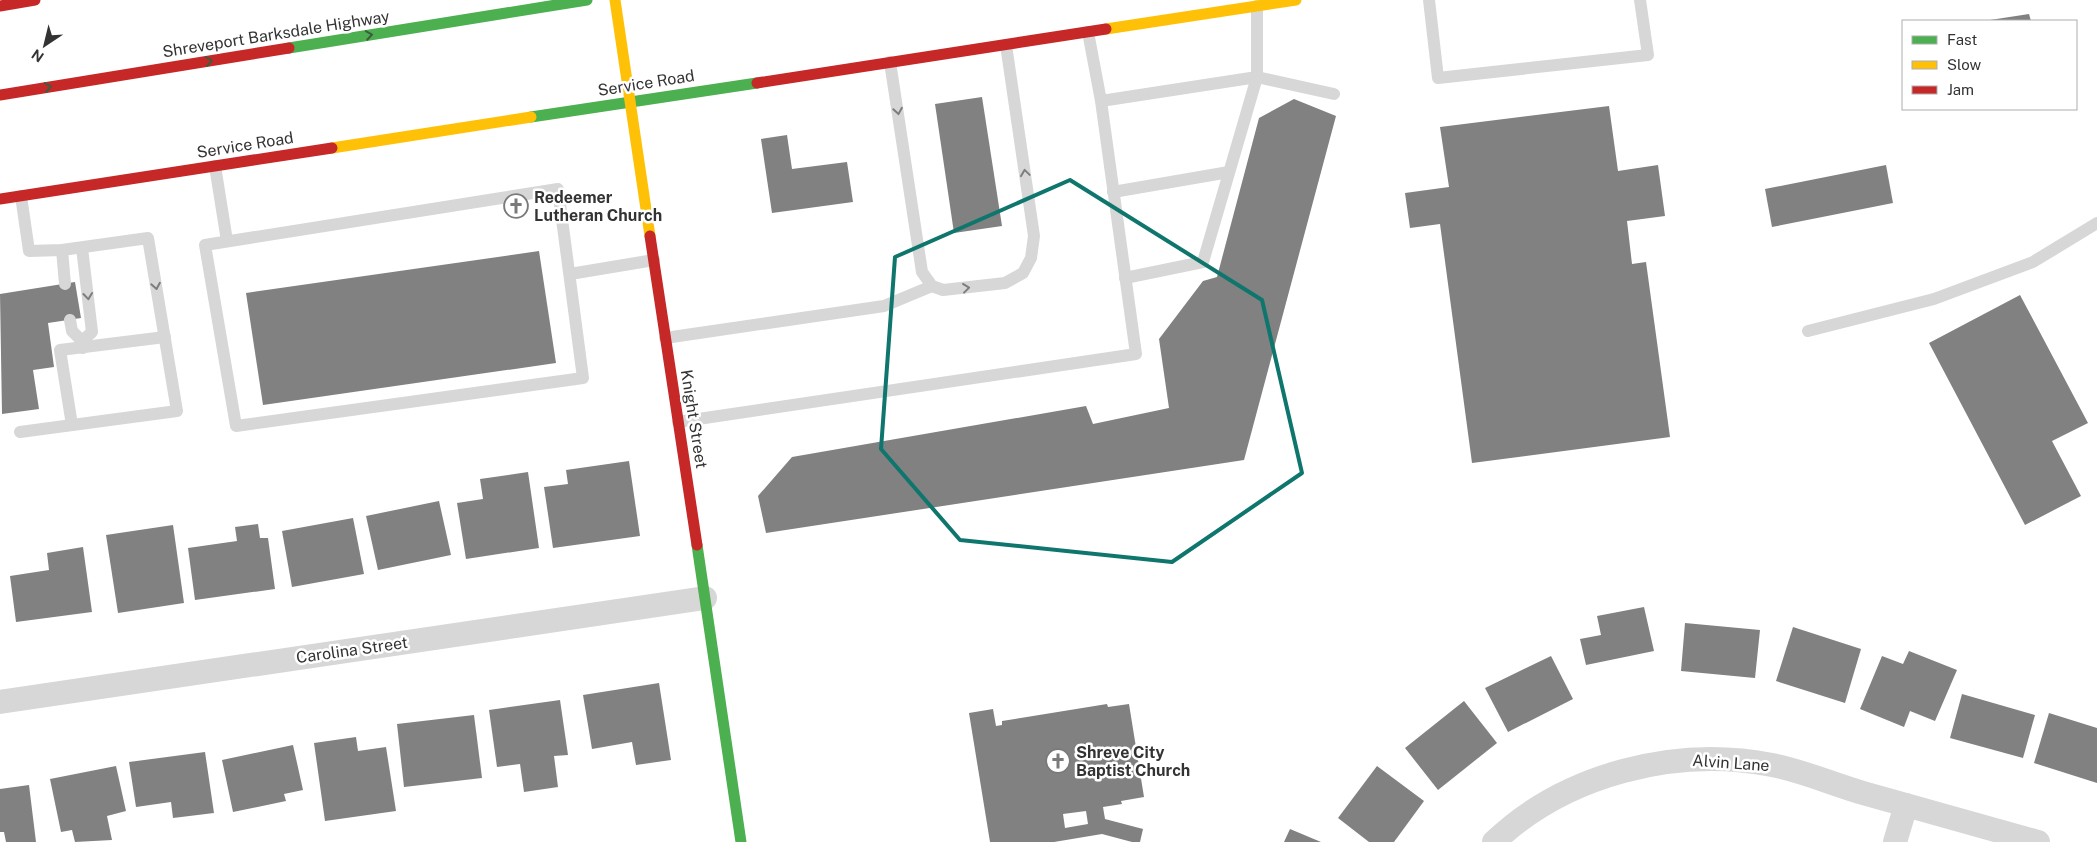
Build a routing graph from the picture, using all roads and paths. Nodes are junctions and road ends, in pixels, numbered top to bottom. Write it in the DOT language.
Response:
graph roads {
  1 [pos="35,0"];
  2 [pos="587,0"];
  3 [pos="615,0"];
  4 [pos="1296,0"];
  5 [pos="1430,0"];
  6 [pos="1640,0"];
  7 [pos="0,6"];
  8 [pos="1257,6"];
  9 [pos="1088,32"];
  10 [pos="1006,45"];
  11 [pos="890,62"];
  12 [pos="1258,77"];
  13 [pos="0,94"];
  14 [pos="1334,94"];
  15 [pos="1101,101"];
  16 [pos="630,102"];
  17 [pos="215,166"];
  18 [pos="1229,172"];
  19 [pos="1113,192"];
  20 [pos="21,196"];
  21 [pos="0,199"];
  22 [pos="2097,223"];
  23 [pos="227,241"];
  24 [pos="82,248"];
  25 [pos="62,250"];
  26 [pos="654,260"];
  27 [pos="570,274"];
  28 [pos="1125,278"];
  29 [pos="65,284"];
  30 [pos="932,286"];
  31 [pos="70,320"];
  32 [pos="1808,331"];
  33 [pos="165,337"];
  34 [pos="665,338"];
  35 [pos="82,345"];
  36 [pos="678,422"];
  37 [pos="72,425"];
  38 [pos="20,432"];
  39 [pos="705,598"];
  40 [pos="0,702"];
  41 [pos="1906,805"];
  42 [pos="741,842"];
  43 [pos="1494,842"];
  44 [pos="1895,842"];
  45 [pos="2038,842"];
  1 -- 7 [label="street"];
  13 -- 2 [label="street, Shreveport Barksdale Highway, one-way"];
  3 -- 16 [label="street, Knight Street"];
  4 -- 8 [label="street, Service Road"];
  5 -- 6 [label="lane"];
  8 -- 9 [label="street, Service Road"];
  8 -- 12 [label="lane"];
  9 -- 10 [label="street, Service Road"];
  9 -- 15 [label="lane"];
  10 -- 11 [label="street, Service Road"];
  30 -- 10 [label="lane, one-way"];
  11 -- 16 [label="street, Service Road"];
  11 -- 30 [label="lane, one-way"];
  12 -- 14 [label="lane"];
  12 -- 15 [label="lane"];
  12 -- 18 [label="lane"];
  15 -- 19 [label="lane"];
  16 -- 17 [label="street, Service Road"];
  16 -- 26 [label="street, Knight Street"];
  17 -- 20 [label="street, Service Road"];
  17 -- 23 [label="lane"];
  18 -- 19 [label="lane"];
  18 -- 28 [label="lane"];
  19 -- 28 [label="lane"];
  20 -- 21 [label="street, Service Road"];
  20 -- 25 [label="lane"];
  22 -- 32 [label="lane"];
  23 -- 27 [label="lane"];
  23 -- 27 [label="lane"];
  24 -- 25 [label="lane"];
  24 -- 33 [label="lane, one-way"];
  24 -- 35 [label="lane, one-way"];
  25 -- 29 [label="lane"];
  26 -- 27 [label="lane"];
  26 -- 34 [label="street, Knight Street"];
  28 -- 36 [label="lane"];
  30 -- 34 [label="lane"];
  31 -- 35 [label="lane"];
  33 -- 35 [label="lane"];
  33 -- 37 [label="lane"];
  34 -- 36 [label="street, Knight Street"];
  35 -- 37 [label="lane"];
  36 -- 39 [label="street, Knight Street"];
  37 -- 38 [label="lane"];
  39 -- 40 [label="street, Carolina Street"];
  39 -- 42 [label="street, Knight Street"];
  41 -- 43 [label="street, Alvin Lane"];
  41 -- 44 [label="street"];
  41 -- 45 [label="street, Alvin Lane"];
}
